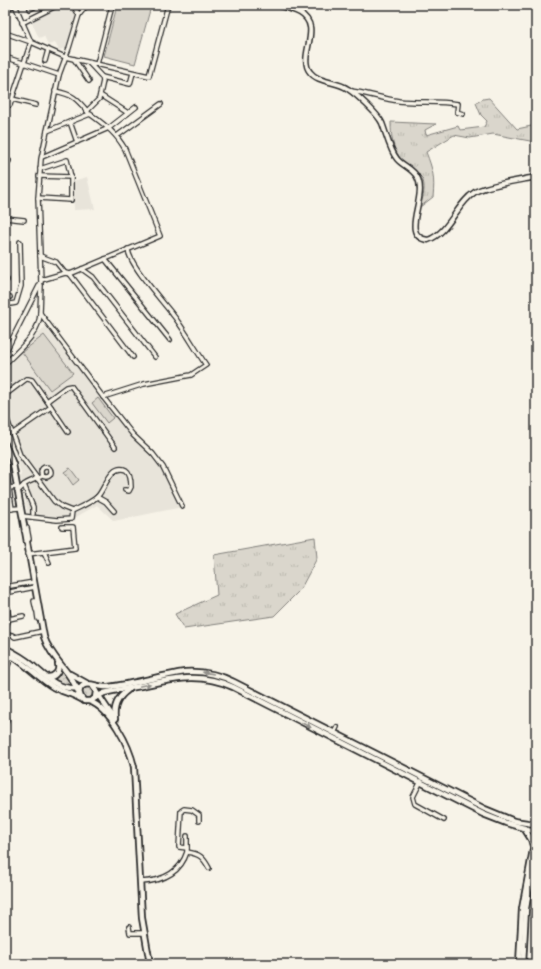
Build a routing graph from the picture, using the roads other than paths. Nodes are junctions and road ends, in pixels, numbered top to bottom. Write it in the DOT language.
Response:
graph roads {
  1 [pos="14,5"];
  2 [pos="34,5"];
  3 [pos="46,5"];
  4 [pos="58,5"];
  5 [pos="73,5"];
  6 [pos="87,5"];
  7 [pos="168,5"];
  8 [pos="277,5"];
  9 [pos="112,6"];
  10 [pos="5,9"];
  11 [pos="30,9"];
  12 [pos="48,10"];
  13 [pos="78,16"];
  14 [pos="22,23"];
  15 [pos="5,33"];
  16 [pos="31,42"];
  17 [pos="48,50"];
  18 [pos="5,57"];
  19 [pos="65,57"];
  20 [pos="74,59"];
  21 [pos="45,61"];
  22 [pos="88,62"];
  23 [pos="24,63"];
  24 [pos="97,64"];
  25 [pos="133,73"];
  26 [pos="59,75"];
  27 [pos="102,77"];
  28 [pos="89,81"];
  29 [pos="55,91"];
  30 [pos="351,91"];
  31 [pos="100,95"];
  32 [pos="12,99"];
  33 [pos="161,104"];
  34 [pos="10,105"];
  35 [pos="36,105"];
  36 [pos="136,107"];
  37 [pos="87,111"];
  38 [pos="128,113"];
  39 [pos="90,114"];
  40 [pos="463,114"];
  41 [pos="70,122"];
  42 [pos="6,127"];
  43 [pos="109,128"];
  44 [pos="47,131"];
  45 [pos="5,133"];
  46 [pos="117,136"];
  47 [pos="77,142"];
  48 [pos="42,157"];
  49 [pos="40,169"];
  50 [pos="39,176"];
  51 [pos="71,177"];
  52 [pos="536,177"];
  53 [pos="38,198"];
  54 [pos="5,218"];
  55 [pos="24,220"];
  56 [pos="20,242"];
  57 [pos="128,249"];
  58 [pos="40,256"];
  59 [pos="105,259"];
  60 [pos="82,269"];
  61 [pos="65,273"];
  62 [pos="70,274"];
  63 [pos="41,281"];
  64 [pos="10,297"];
  65 [pos="5,298"];
  66 [pos="5,305"];
  67 [pos="40,313"];
  68 [pos="170,340"];
  69 [pos="5,353"];
  70 [pos="133,357"];
  71 [pos="155,357"];
  72 [pos="5,364"];
  73 [pos="5,395"];
  74 [pos="103,397"];
  75 [pos="47,401"];
  76 [pos="51,407"];
  77 [pos="5,414"];
  78 [pos="68,432"];
  79 [pos="12,434"];
  80 [pos="5,444"];
  81 [pos="115,447"];
  82 [pos="13,464"];
  83 [pos="5,466"];
  84 [pos="42,476"];
  85 [pos="36,480"];
  86 [pos="24,485"];
  87 [pos="16,487"];
  88 [pos="7,488"];
  89 [pos="125,490"];
  90 [pos="97,497"];
  91 [pos="182,506"];
  92 [pos="20,508"];
  93 [pos="5,509"];
  94 [pos="12,509"];
  95 [pos="72,511"];
  96 [pos="114,511"];
  97 [pos="33,514"];
  98 [pos="22,516"];
  99 [pos="5,523"];
  100 [pos="62,528"];
  101 [pos="5,542"];
  102 [pos="44,552"];
  103 [pos="28,554"];
  104 [pos="49,563"];
  105 [pos="34,584"];
  106 [pos="5,587"];
  107 [pos="5,593"];
  108 [pos="6,609"];
  109 [pos="23,616"];
  110 [pos="9,620"];
  111 [pos="5,629"];
  112 [pos="43,631"];
  113 [pos="12,635"];
  114 [pos="5,648"];
  115 [pos="5,652"];
  116 [pos="12,656"];
  117 [pos="58,662"];
  118 [pos="5,668"];
  119 [pos="68,673"];
  120 [pos="46,677"];
  121 [pos="90,685"];
  122 [pos="79,687"];
  123 [pos="130,688"];
  124 [pos="96,695"];
  125 [pos="82,699"];
  126 [pos="89,701"];
  127 [pos="5,712"];
  128 [pos="115,721"];
  129 [pos="5,725"];
  130 [pos="337,727"];
  131 [pos="334,733"];
  132 [pos="421,782"];
  133 [pos="444,820"];
  134 [pos="199,821"];
  135 [pos="535,823"];
  136 [pos="524,828"];
  137 [pos="535,833"];
  138 [pos="187,836"];
  139 [pos="534,846"];
  140 [pos="187,850"];
  141 [pos="536,853"];
  142 [pos="209,868"];
  143 [pos="142,882"];
  144 [pos="130,927"];
  145 [pos="145,933"];
  146 [pos="150,964"];
  147 [pos="519,964"];
  148 [pos="523,964"];
  1 -- 10 [label="main road"];
  1 -- 14 [label="street"];
  2 -- 11 [label="street"];
  3 -- 12 [label="street"];
  4 -- 12 [label="street"];
  5 -- 13 [label="street"];
  6 -- 13 [label="street"];
  7 -- 25 [label="street"];
  8 -- 30 [label="street"];
  9 -- 24 [label="street"];
  12 -- 14 [label="street"];
  13 -- 19 [label="street"];
  14 -- 16 [label="street"];
  15 -- 16 [label="street"];
  16 -- 17 [label="street"];
  16 -- 23 [label="street"];
  17 -- 19 [label="street"];
  17 -- 21 [label="street"];
  18 -- 23 [label="street"];
  19 -- 20 [label="street"];
  19 -- 26 [label="street"];
  20 -- 22 [label="street"];
  20 -- 28 [label="street"];
  22 -- 24 [label="street"];
  22 -- 27 [label="street"];
  23 -- 26 [label="street"];
  23 -- 32 [label="street"];
  24 -- 25 [label="street"];
  25 -- 27 [label="street"];
  26 -- 29 [label="street"];
  27 -- 31 [label="street"];
  29 -- 37 [label="street"];
  29 -- 44 [label="street"];
  30 -- 40 [label="street"];
  30 -- 52 [label="street"];
  31 -- 37 [label="street"];
  31 -- 38 [label="street"];
  32 -- 34 [label="street"];
  32 -- 35 [label="street"];
  33 -- 46 [label="street"];
  36 -- 38 [label="street"];
  37 -- 39 [label="street"];
  38 -- 43 [label="street"];
  39 -- 41 [label="street"];
  39 -- 43 [label="street"];
  41 -- 44 [label="street"];
  41 -- 47 [label="street"];
  42 -- 45 [label="street"];
  43 -- 46 [label="street"];
  43 -- 47 [label="street"];
  44 -- 48 [label="street"];
  46 -- 57 [label="street"];
  47 -- 48 [label="street"];
  48 -- 49 [label="street"];
  49 -- 50 [label="street"];
  49 -- 51 [label="street"];
  50 -- 51 [label="street"];
  50 -- 53 [label="street"];
  51 -- 53 [label="street"];
  53 -- 58 [label="street"];
  54 -- 55 [label="street"];
  56 -- 66 [label="street"];
  57 -- 59 [label="street"];
  57 -- 74 [label="street"];
  58 -- 61 [label="street"];
  58 -- 63 [label="street"];
  59 -- 60 [label="street"];
  59 -- 68 [label="street"];
  60 -- 62 [label="street"];
  60 -- 71 [label="street"];
  61 -- 62 [label="street"];
  61 -- 63 [label="street"];
  62 -- 70 [label="street"];
  63 -- 67 [label="street"];
  63 -- 69 [label="street"];
  64 -- 65 [label="street"];
  67 -- 72 [label="street"];
  67 -- 74 [label="street"];
  73 -- 75 [label="street"];
  74 -- 91 [label="street"];
  75 -- 76 [label="street"];
  75 -- 81 [label="street"];
  76 -- 78 [label="street"];
  76 -- 79 [label="street"];
  77 -- 79 [label="street"];
  79 -- 85 [label="street"];
  80 -- 82 [label="main road"];
  82 -- 83 [label="street"];
  82 -- 87 [label="main road"];
  83 -- 88 [label="street"];
  84 -- 85 [label="street"];
  85 -- 86 [label="street"];
  85 -- 95 [label="street"];
  86 -- 87 [label="street"];
  86 -- 87 [label="street"];
  86 -- 97 [label="street"];
  87 -- 88 [label="street"];
  87 -- 92 [label="main road"];
  88 -- 94 [label="street"];
  89 -- 90 [label="street"];
  90 -- 95 [label="street"];
  90 -- 96 [label="street"];
  92 -- 94 [label="street"];
  92 -- 98 [label="main road"];
  93 -- 94 [label="street"];
  95 -- 98 [label="street"];
  98 -- 103 [label="main road"];
  99 -- 101 [label="street"];
  100 -- 102 [label="street"];
  102 -- 103 [label="street"];
  102 -- 104 [label="street"];
  103 -- 105 [label="main road"];
  105 -- 106 [label="street"];
  105 -- 107 [label="street"];
  105 -- 112 [label="main road"];
  107 -- 108 [label="street"];
  108 -- 110 [label="street"];
  109 -- 110 [label="street"];
  110 -- 111 [label="street"];
  112 -- 113 [label="street"];
  112 -- 117 [label="main road"];
  114 -- 120 [label="main road"];
  115 -- 116 [label="main road"];
  116 -- 118 [label="street"];
  116 -- 125 [label="main road"];
  117 -- 119 [label="main road"];
  117 -- 120 [label="main road"];
  119 -- 121 [label="main road"];
  119 -- 122 [label="main road"];
  120 -- 122 [label="main road"];
  121 -- 122 [label="main road"];
  121 -- 124 [label="main road"];
  131 -- 121 [label="main road, one-way"];
  122 -- 125 [label="main road"];
  123 -- 124 [label="main road"];
  123 -- 128 [label="main road"];
  123 -- 132 [label="main road, one-way"];
  124 -- 126 [label="main road"];
  124 -- 128 [label="main road"];
  125 -- 126 [label="main road"];
  126 -- 143 [label="main road"];
  127 -- 129 [label="street"];
  128 -- 143 [label="main road"];
  130 -- 131 [label="street"];
  131 -- 135 [label="main road"];
  132 -- 133 [label="street"];
  132 -- 136 [label="main road"];
  134 -- 140 [label="street"];
  135 -- 137 [label="main road"];
  136 -- 137 [label="main road"];
  136 -- 139 [label="main road"];
  137 -- 139 [label="main road"];
  138 -- 140 [label="street"];
  139 -- 147 [label="main road"];
  140 -- 142 [label="street"];
  140 -- 143 [label="street"];
  141 -- 148 [label="main road"];
  143 -- 145 [label="main road"];
  144 -- 145 [label="street"];
  145 -- 146 [label="main road"];
}
